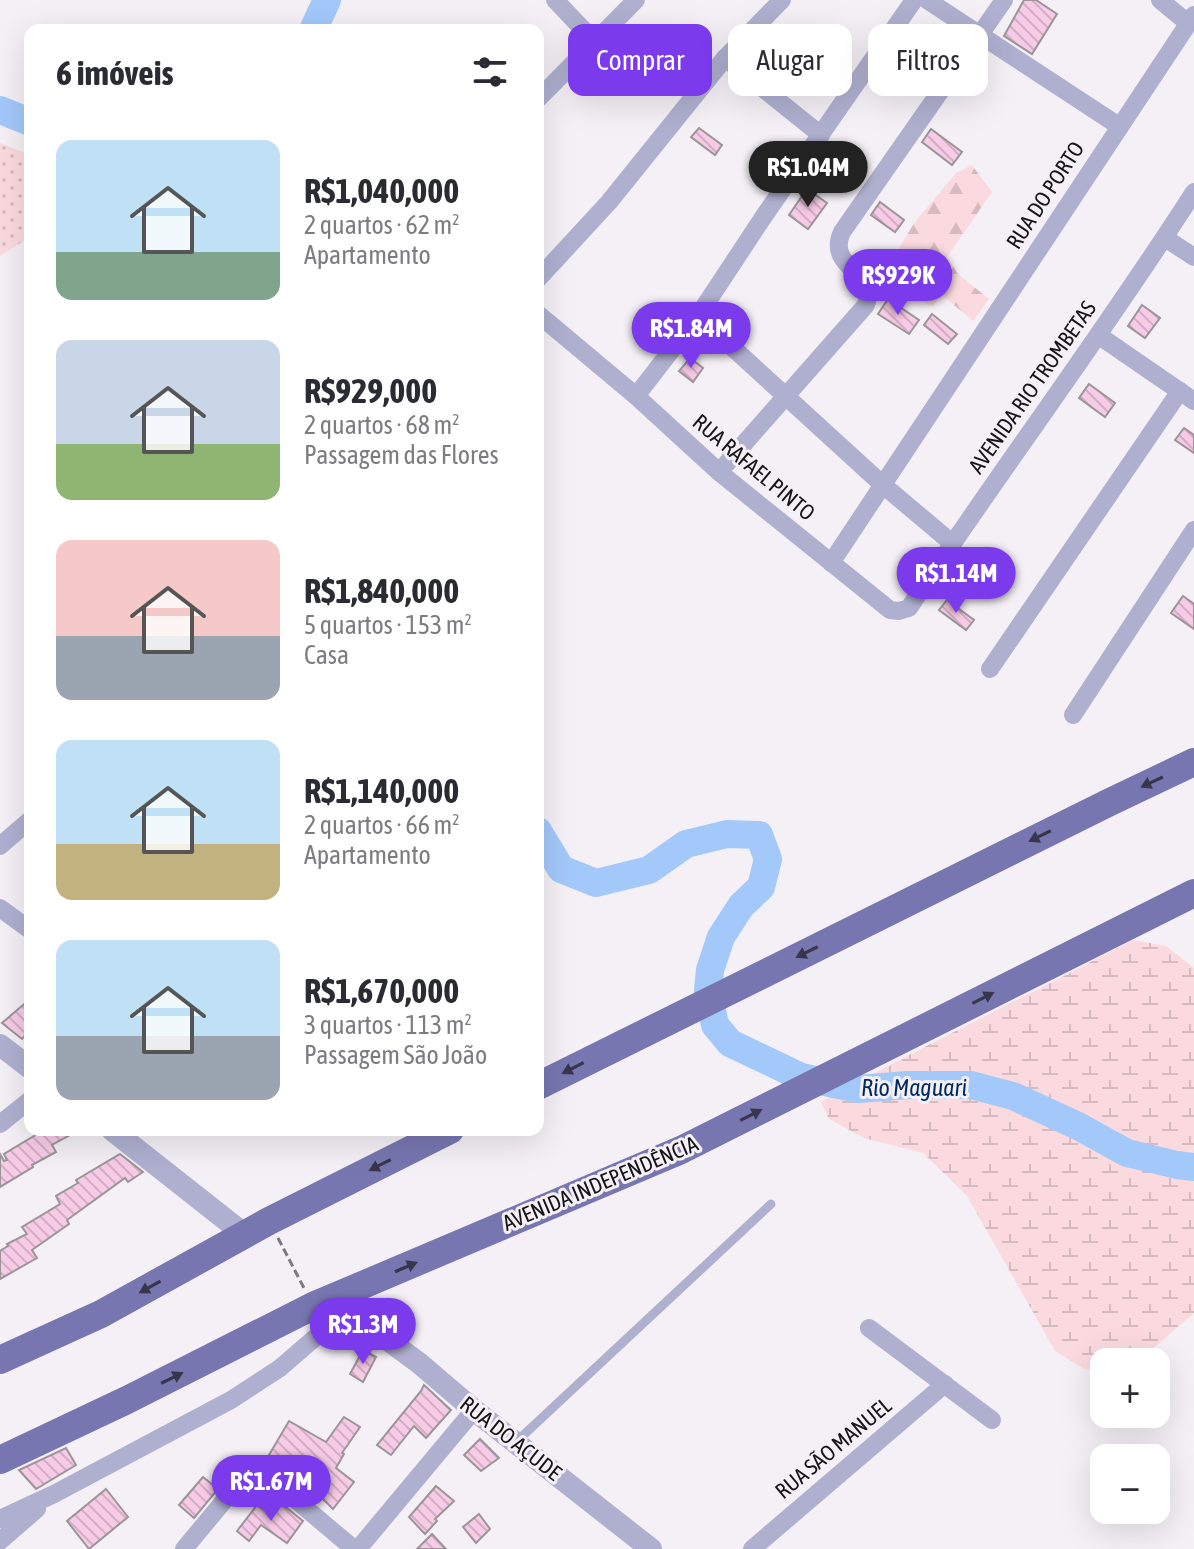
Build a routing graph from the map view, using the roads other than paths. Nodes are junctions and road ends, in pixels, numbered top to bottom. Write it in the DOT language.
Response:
graph roads {
  1 [pos="555,0"];
  2 [pos="636,0"];
  3 [pos="782,0"];
  4 [pos="914,0"];
  5 [pos="927,0"];
  6 [pos="1004,0"];
  7 [pos="1160,0"];
  8 [pos="1191,19"];
  9 [pos="578,24"];
  10 [pos="613,24"];
  11 [pos="964,24"];
  12 [pos="988,24"];
  13 [pos="988,40"];
  14 [pos="725,58"];
  15 [pos="568,69"];
  16 [pos="544,93"];
  17 [pos="938,96"];
  18 [pos="1119,126"];
  19 [pos="821,135"];
  20 [pos="1194,192"];
  21 [pos="1165,238"];
  22 [pos="1194,257"];
  23 [pos="544,272"];
  24 [pos="698,316"];
  25 [pos="544,319"];
  26 [pos="1098,335"];
  27 [pos="636,396"];
  28 [pos="785,396"];
  29 [pos="1187,396"];
  30 [pos="719,472"];
  31 [pos="883,485"];
  32 [pos="1194,530"];
  33 [pos="952,543"];
  34 [pos="831,563"];
  35 [pos="909,608"];
  36 [pos="990,669"];
  37 [pos="1073,715"];
  38 [pos="1194,762"];
  39 [pos="24,825"];
  40 [pos="0,846"];
  41 [pos="1194,893"];
  42 [pos="0,908"];
  43 [pos="24,926"];
  44 [pos="0,1045"];
  45 [pos="24,1063"];
  46 [pos="544,1083"];
  47 [pos="24,1105"];
  48 [pos="0,1124"];
  49 [pos="120,1136"];
  50 [pos="438,1136"];
  51 [pos="771,1204"];
  52 [pos="244,1234"];
  53 [pos="331,1305"];
  54 [pos="101,1314"];
  55 [pos="869,1328"];
  56 [pos="0,1360"];
  57 [pos="0,1375"];
  58 [pos="945,1384"];
  59 [pos="127,1400"];
  60 [pos="474,1410"];
  61 [pos="992,1420"];
  62 [pos="0,1441"];
  63 [pos="516,1442"];
  64 [pos="0,1460"];
  65 [pos="54,1494"];
  66 [pos="0,1519"];
  67 [pos="0,1541"];
  68 [pos="184,1549"];
  69 [pos="356,1549"];
  70 [pos="651,1549"];
  71 [pos="752,1549"];
  1 -- 9 [label="street"];
  2 -- 10 [label="street"];
  3 -- 14 [label="street"];
  4 -- 19 [label="street"];
  5 -- 11 [label="street"];
  6 -- 12 [label="street"];
  7 -- 8 [label="street"];
  8 -- 18 [label="street, RUA DO PORTO"];
  13 -- 18 [label="street"];
  14 -- 19 [label="street"];
  14 -- 23 [label="street"];
  15 -- 16 [label="street"];
  17 -- 28 [label="street"];
  18 -- 31 [label="street, RUA DO PORTO"];
  19 -- 24 [label="street"];
  20 -- 21 [label="street, AVENIDA RIO TROMBETAS"];
  21 -- 22 [label="street"];
  21 -- 26 [label="street, AVENIDA RIO TROMBETAS"];
  24 -- 27 [label="street"];
  24 -- 28 [label="street"];
  25 -- 27 [label="street, RUA RAFAEL PINTO"];
  26 -- 29 [label="street"];
  26 -- 33 [label="street, AVENIDA RIO TROMBETAS"];
  27 -- 30 [label="street, RUA RAFAEL PINTO"];
  28 -- 30 [label="street"];
  28 -- 31 [label="street"];
  29 -- 36 [label="street"];
  30 -- 34 [label="street, RUA RAFAEL PINTO"];
  31 -- 33 [label="street"];
  31 -- 34 [label="street, RUA DO PORTO"];
  32 -- 37 [label="street"];
  33 -- 35 [label="street, AVENIDA RIO TROMBETAS"];
  34 -- 35 [label="street, RUA RAFAEL PINTO"];
  38 -- 46 [label="main road, one-way"];
  39 -- 40 [label="street"];
  53 -- 41 [label="main road, AVENIDA INDEPENDÊNCIA, one-way"];
  42 -- 43 [label="street"];
  44 -- 45 [label="street"];
  47 -- 48 [label="street"];
  49 -- 52 [label="street"];
  50 -- 52 [label="main road, one-way"];
  51 -- 63 [label="lane"];
  52 -- 54 [label="main road, one-way"];
  59 -- 53 [label="main road, AVENIDA INDEPENDÊNCIA, one-way"];
  53 -- 60 [label="street, RUA DO AÇUDE"];
  53 -- 65 [label="street"];
  54 -- 56 [label="main road"];
  54 -- 57 [label="main road"];
  55 -- 58 [label="street"];
  58 -- 61 [label="street"];
  58 -- 71 [label="street, RUA SÃO MANUEL"];
  59 -- 62 [label="main road"];
  59 -- 64 [label="main road, AVENIDA INDEPENDÊNCIA"];
  60 -- 63 [label="street, RUA DO AÇUDE"];
  60 -- 69 [label="street"];
  63 -- 70 [label="street, RUA DO AÇUDE"];
  65 -- 66 [label="street"];
  65 -- 67 [label="street"];
  68 -- 69 [label="street"];
}
